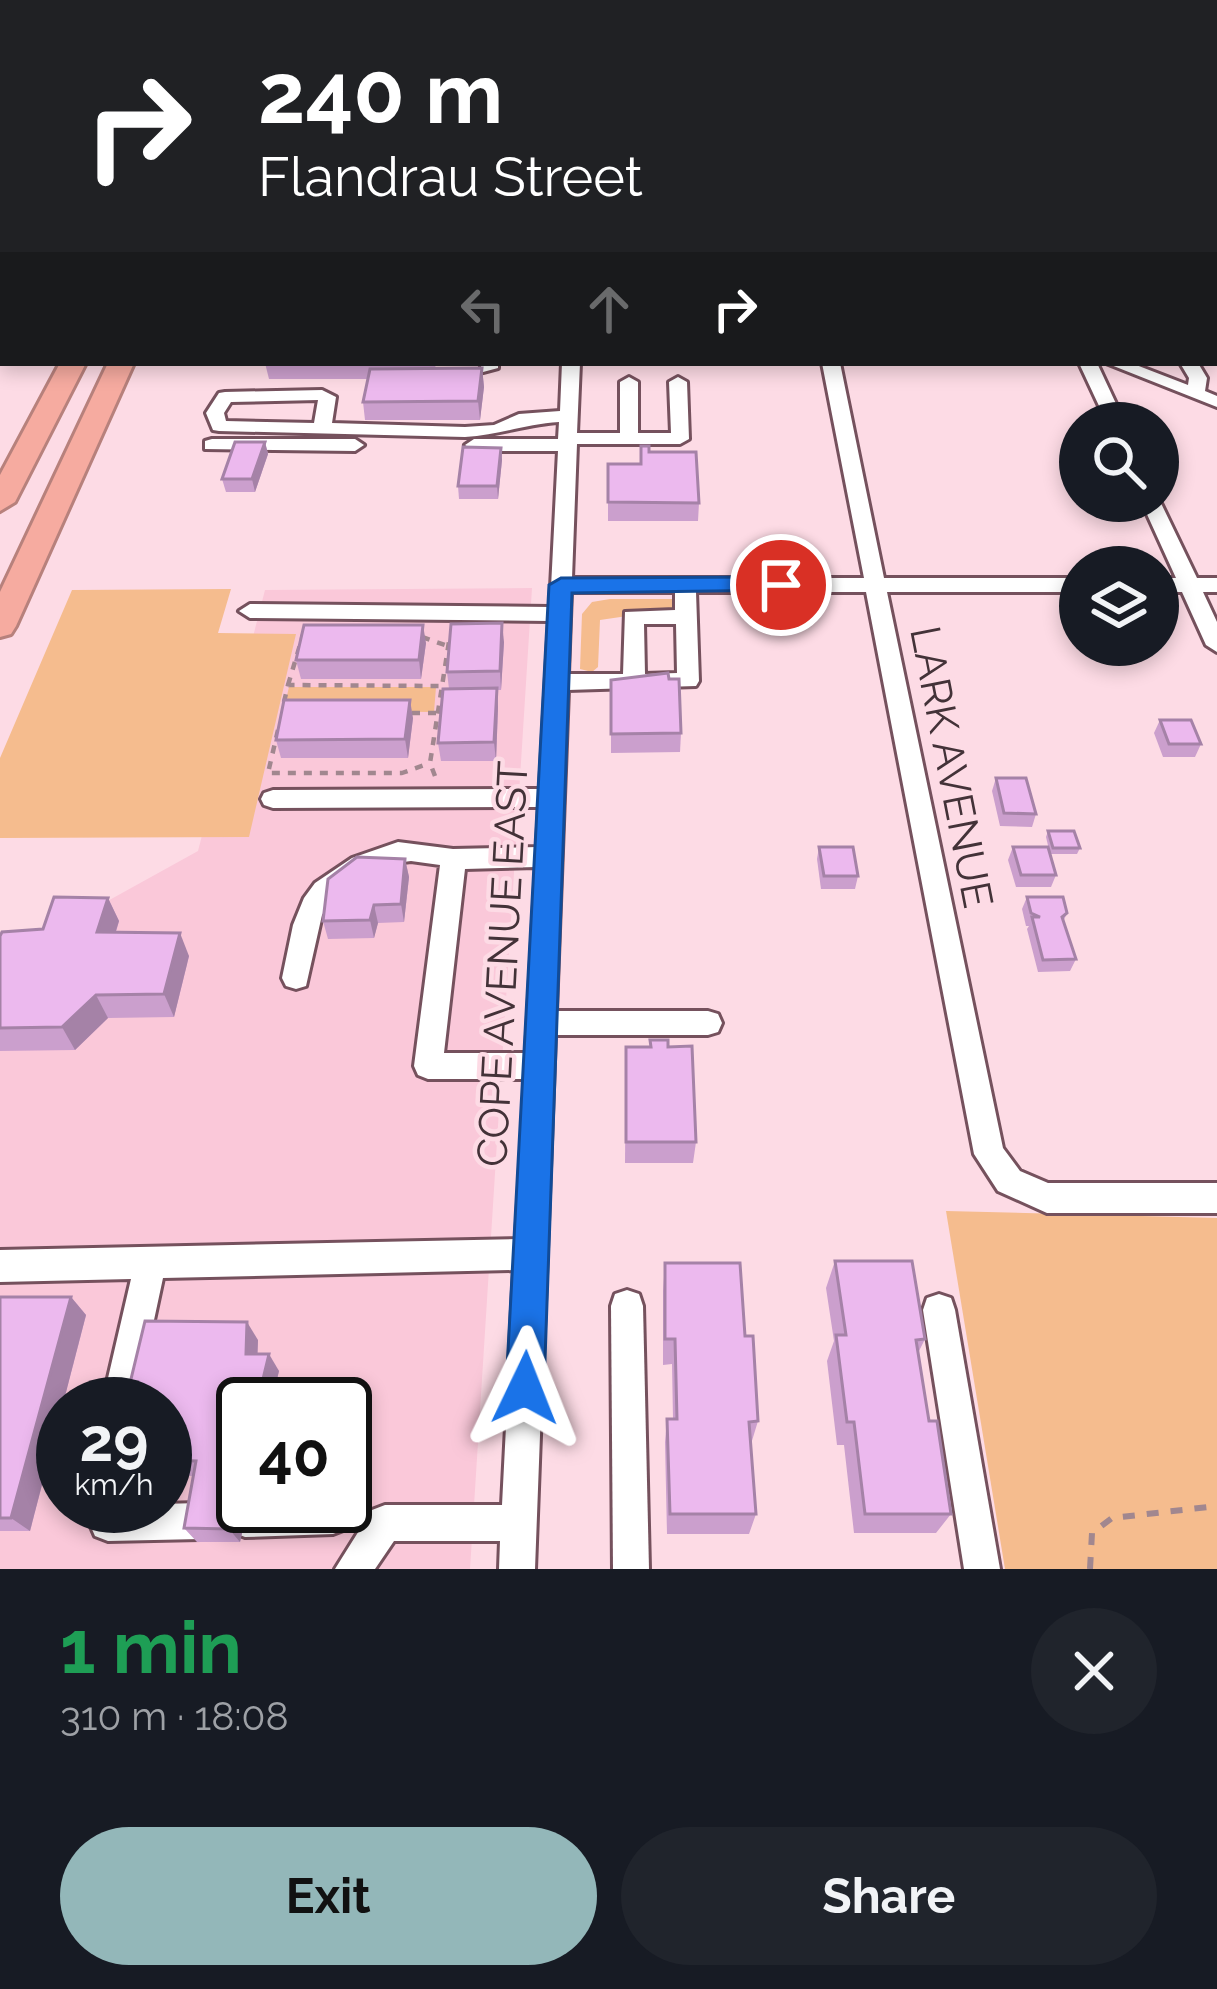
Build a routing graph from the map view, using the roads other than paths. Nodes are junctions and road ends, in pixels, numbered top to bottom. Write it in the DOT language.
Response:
graph roads {
  1 [pos="71,366"];
  2 [pos="123,366"];
  3 [pos="571,366"];
  4 [pos="832,366"];
  5 [pos="1089,366"];
  6 [pos="1123,366"];
  7 [pos="1192,366"];
  8 [pos="629,382"];
  9 [pos="678,382"];
  10 [pos="1196,394"];
  11 [pos="1106,402"];
  12 [pos="1217,402"];
  13 [pos="322,428"];
  14 [pos="568,433"];
  15 [pos="629,439"];
  16 [pos="212,445"];
  17 [pos="0,502"];
  18 [pos="1161,522"];
  19 [pos="685,585"];
  20 [pos="877,585"];
  21 [pos="1059,585"];
  22 [pos="1179,585"];
  23 [pos="1190,585"];
  24 [pos="1217,585"];
  25 [pos="560,600"];
  26 [pos="250,610"];
  27 [pos="686,617"];
  28 [pos="0,626"];
  29 [pos="1217,645"];
  30 [pos="634,681"];
  31 [pos="556,682"];
  32 [pos="551,798"];
  33 [pos="274,799"];
  34 [pos="548,857"];
  35 [pos="453,859"];
  36 [pos="296,978"];
  37 [pos="708,1022"];
  38 [pos="542,1023"];
  39 [pos="539,1066"];
  40 [pos="1217,1198"];
  41 [pos="531,1254"];
  42 [pos="151,1262"];
  43 [pos="0,1266"];
  44 [pos="627,1306"];
  45 [pos="939,1310"];
  46 [pos="125,1377"];
  47 [pos="192,1521"];
  48 [pos="200,1521"];
  49 [pos="519,1523"];
  50 [pos="352,1569"];
  51 [pos="517,1569"];
  52 [pos="631,1569"];
  53 [pos="982,1569"];
  1 -- 17 [label="highway"];
  2 -- 28 [label="highway"];
  3 -- 14 [label="street, COPE AVENUE EAST"];
  4 -- 20 [label="street, LARK AVENUE"];
  5 -- 11 [label="street"];
  6 -- 10 [label="street"];
  7 -- 10 [label="street"];
  8 -- 15 [label="street"];
  9 -- 15 [label="street"];
  10 -- 12 [label="street"];
  13 -- 13 [label="street"];
  13 -- 14 [label="street"];
  14 -- 15 [label="street"];
  14 -- 16 [label="street"];
  14 -- 25 [label="street, COPE AVENUE EAST"];
  18 -- 23 [label="street"];
  19 -- 20 [label="street"];
  19 -- 25 [label="street"];
  19 -- 27 [label="street"];
  20 -- 21 [label="street"];
  20 -- 40 [label="street, LARK AVENUE"];
  22 -- 23 [label="street"];
  23 -- 24 [label="street"];
  23 -- 29 [label="street"];
  25 -- 26 [label="street"];
  25 -- 31 [label="street, COPE AVENUE EAST"];
  27 -- 30 [label="street"];
  27 -- 30 [label="street"];
  30 -- 31 [label="street"];
  31 -- 32 [label="street, COPE AVENUE EAST"];
  32 -- 33 [label="street"];
  32 -- 34 [label="street, COPE AVENUE EAST"];
  34 -- 35 [label="street"];
  34 -- 38 [label="street, COPE AVENUE EAST"];
  35 -- 36 [label="street"];
  35 -- 39 [label="street"];
  37 -- 38 [label="street"];
  38 -- 39 [label="street, COPE AVENUE EAST"];
  39 -- 41 [label="street, COPE AVENUE EAST"];
  41 -- 42 [label="street"];
  41 -- 49 [label="street, COPE AVENUE EAST"];
  42 -- 43 [label="street"];
  42 -- 46 [label="street"];
  44 -- 52 [label="street"];
  45 -- 53 [label="street"];
  47 -- 48 [label="street"];
  49 -- 50 [label="street"];
  49 -- 51 [label="street, COPE AVENUE EAST"];
}
